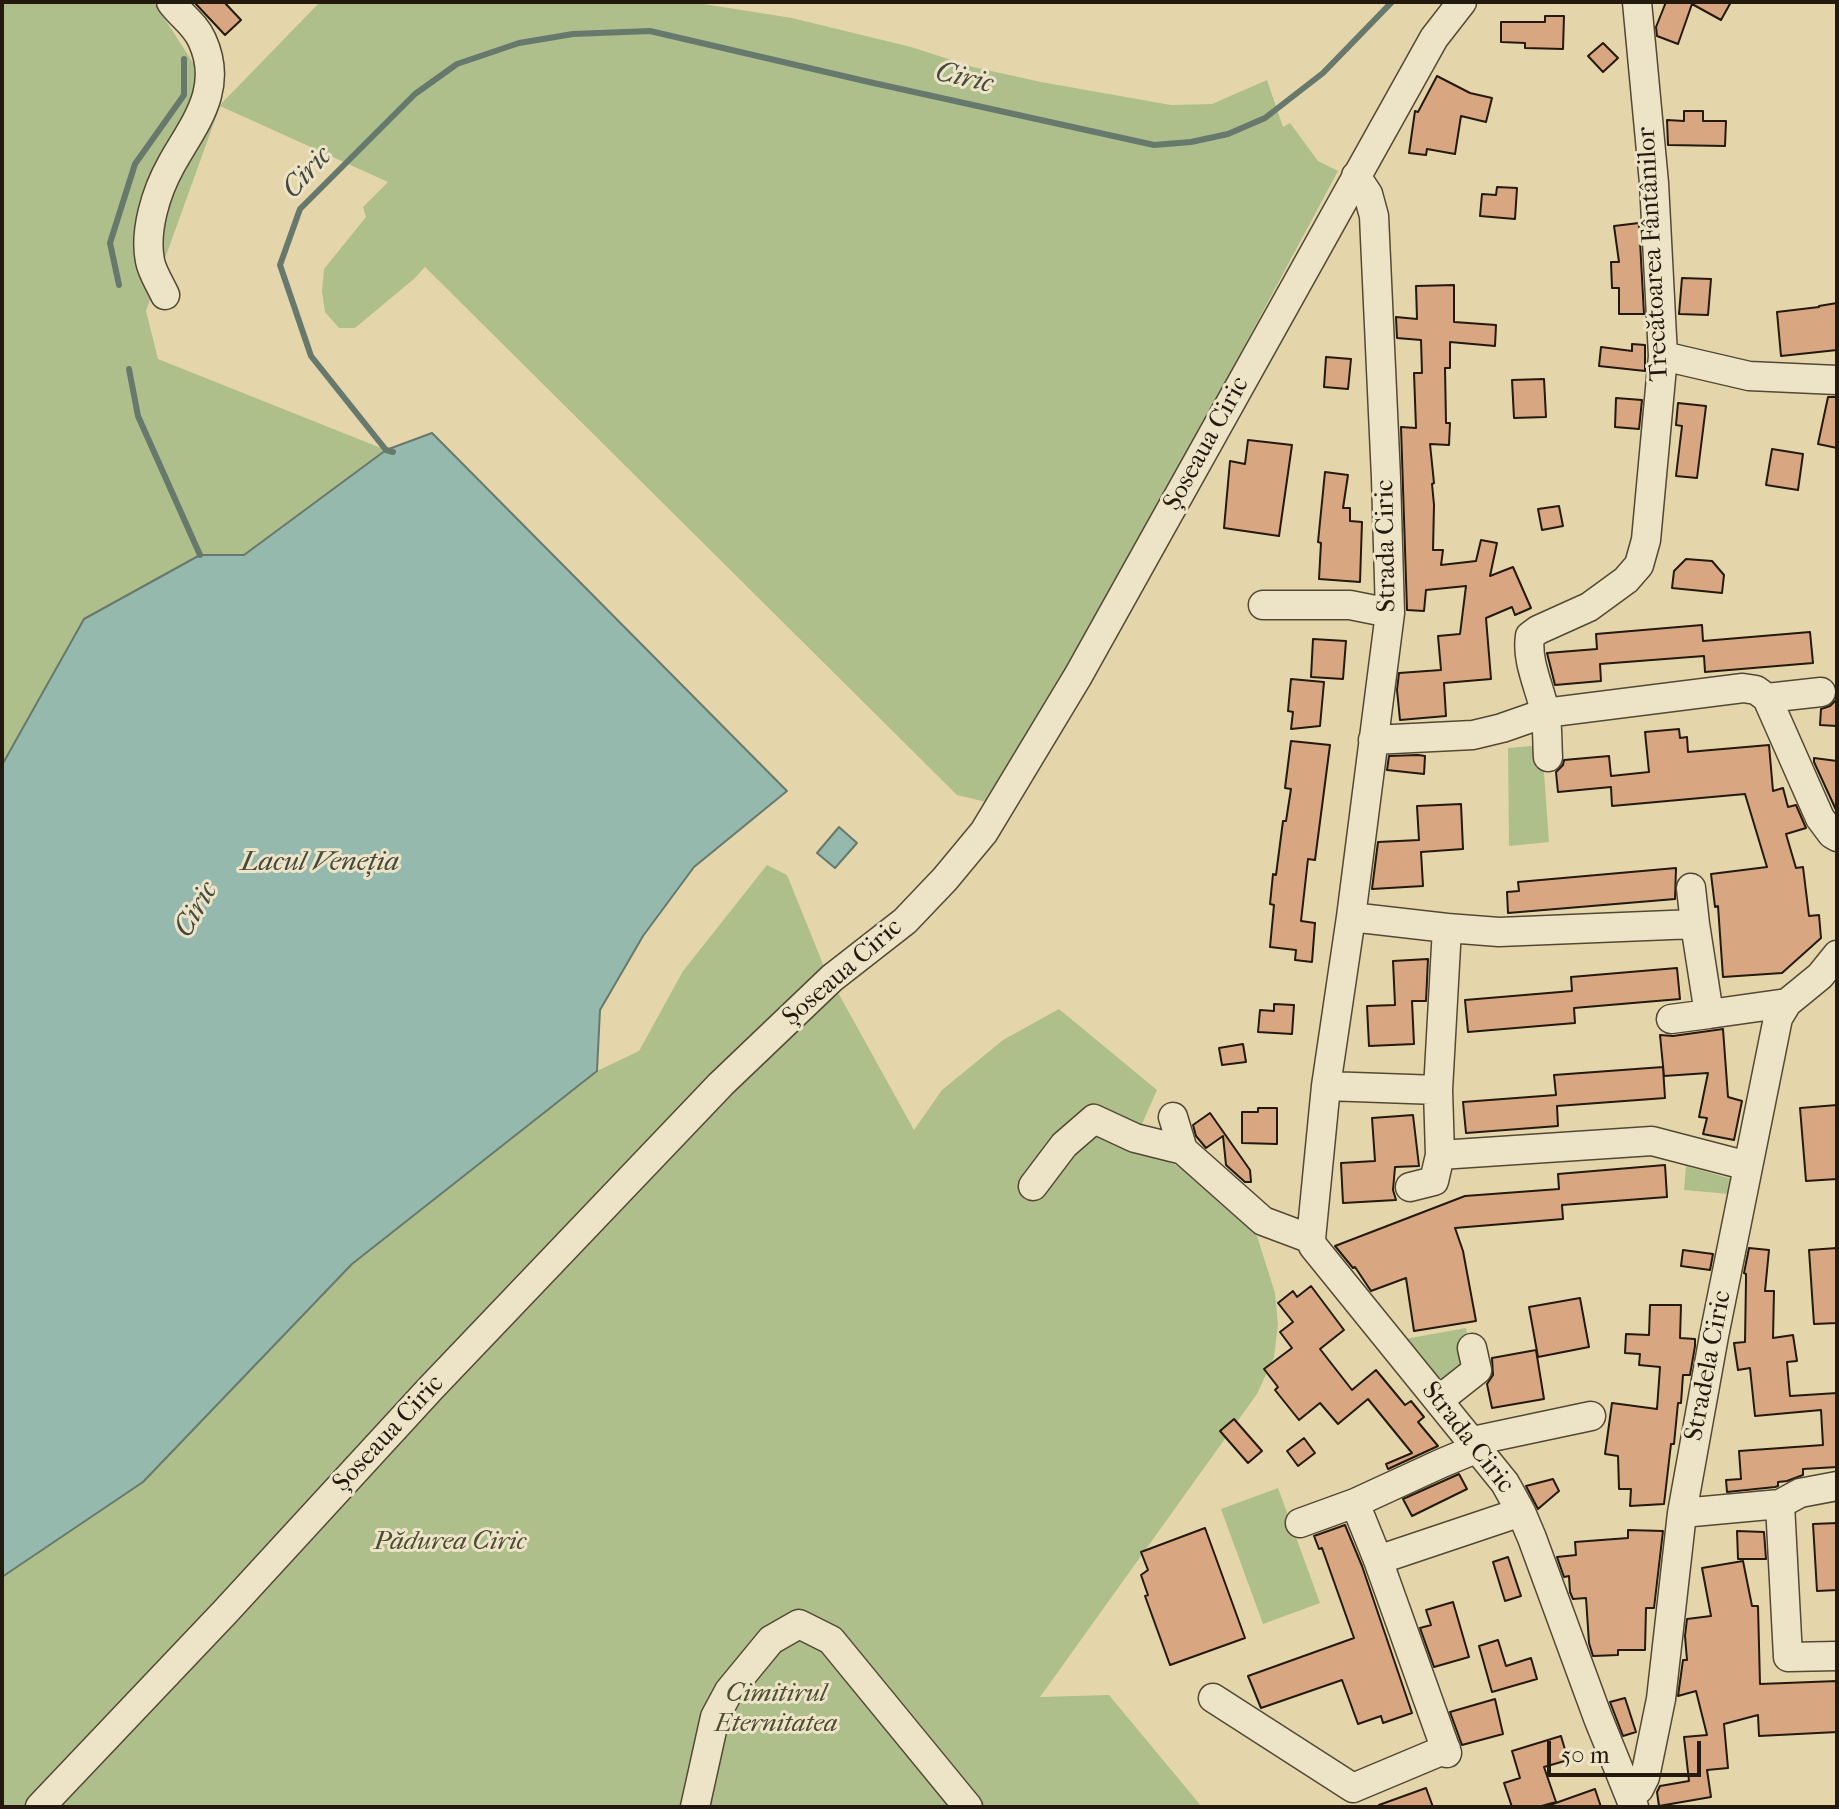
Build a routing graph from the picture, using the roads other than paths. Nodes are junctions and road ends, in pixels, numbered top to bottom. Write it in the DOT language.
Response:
graph roads {
  1 [pos="171,2"];
  2 [pos="1462,2"];
  3 [pos="1637,2"];
  4 [pos="1356,176"];
  5 [pos="165,295"];
  6 [pos="1663,356"];
  7 [pos="1837,380"];
  8 [pos="1263,605"];
  9 [pos="1390,613"];
  10 [pos="1821,692"];
  11 [pos="1767,698"];
  12 [pos="1545,713"];
  13 [pos="1373,740"];
  14 [pos="1548,757"];
  15 [pos="1837,837"];
  16 [pos="1691,888"];
  17 [pos="1351,917"];
  18 [pos="1695,924"];
  19 [pos="1447,928"];
  20 [pos="1837,955"];
  21 [pos="1787,1003"];
  22 [pos="1709,1014"];
  23 [pos="1671,1019"];
  24 [pos="1326,1086"];
  25 [pos="1438,1090"];
  26 [pos="1173,1117"];
  27 [pos="1183,1150"];
  28 [pos="1440,1155"];
  29 [pos="1748,1166"];
  30 [pos="1033,1186"];
  31 [pos="1410,1187"];
  32 [pos="1311,1239"];
  33 [pos="1472,1348"];
  34 [pos="1439,1400"];
  35 [pos="1591,1416"];
  36 [pos="1476,1445"];
  37 [pos="1837,1486"];
  38 [pos="1355,1503"];
  39 [pos="1780,1504"];
  40 [pos="1521,1512"];
  41 [pos="1682,1513"];
  42 [pos="1300,1523"];
  43 [pos="1378,1560"];
  44 [pos="1837,1656"];
  45 [pos="1213,1698"];
  46 [pos="1632,1802"];
  47 [pos="40,1807"];
  48 [pos="695,1807"];
  49 [pos="968,1807"];
  1 -- 5 [label="street"];
  2 -- 4 [label="street, Șoseaua Ciric"];
  3 -- 6 [label="street, Trecătoarea Fântânilor"];
  4 -- 9 [label="street, Strada Ciric"];
  4 -- 47 [label="street, Șoseaua Ciric"];
  6 -- 7 [label="street"];
  6 -- 12 [label="street, Trecătoarea Fântânilor"];
  8 -- 9 [label="street"];
  9 -- 13 [label="street, Strada Ciric"];
  10 -- 11 [label="street"];
  11 -- 12 [label="street"];
  11 -- 15 [label="street"];
  12 -- 13 [label="street"];
  12 -- 14 [label="street"];
  13 -- 17 [label="street, Strada Ciric"];
  16 -- 18 [label="street"];
  17 -- 19 [label="street"];
  17 -- 24 [label="street, Strada Ciric"];
  18 -- 19 [label="street"];
  18 -- 22 [label="street"];
  19 -- 25 [label="street"];
  20 -- 21 [label="street"];
  21 -- 22 [label="street"];
  21 -- 29 [label="street, Stradela Ciric"];
  22 -- 23 [label="street"];
  24 -- 25 [label="street"];
  24 -- 32 [label="street, Strada Ciric"];
  25 -- 28 [label="street"];
  26 -- 27 [label="street"];
  27 -- 30 [label="street"];
  27 -- 32 [label="street"];
  28 -- 29 [label="street"];
  28 -- 31 [label="street"];
  29 -- 41 [label="street, Stradela Ciric"];
  32 -- 34 [label="street, Strada Ciric"];
  33 -- 34 [label="street"];
  34 -- 36 [label="street, Strada Ciric"];
  35 -- 36 [label="street"];
  36 -- 38 [label="street"];
  36 -- 40 [label="street, Strada Ciric"];
  37 -- 39 [label="street"];
  38 -- 42 [label="street"];
  38 -- 43 [label="street"];
  39 -- 41 [label="street"];
  39 -- 44 [label="street"];
  40 -- 43 [label="street"];
  40 -- 46 [label="street, Strada Ciric"];
  41 -- 46 [label="street, Stradela Ciric"];
  43 -- 45 [label="street"];
  48 -- 49 [label="street"];
}
